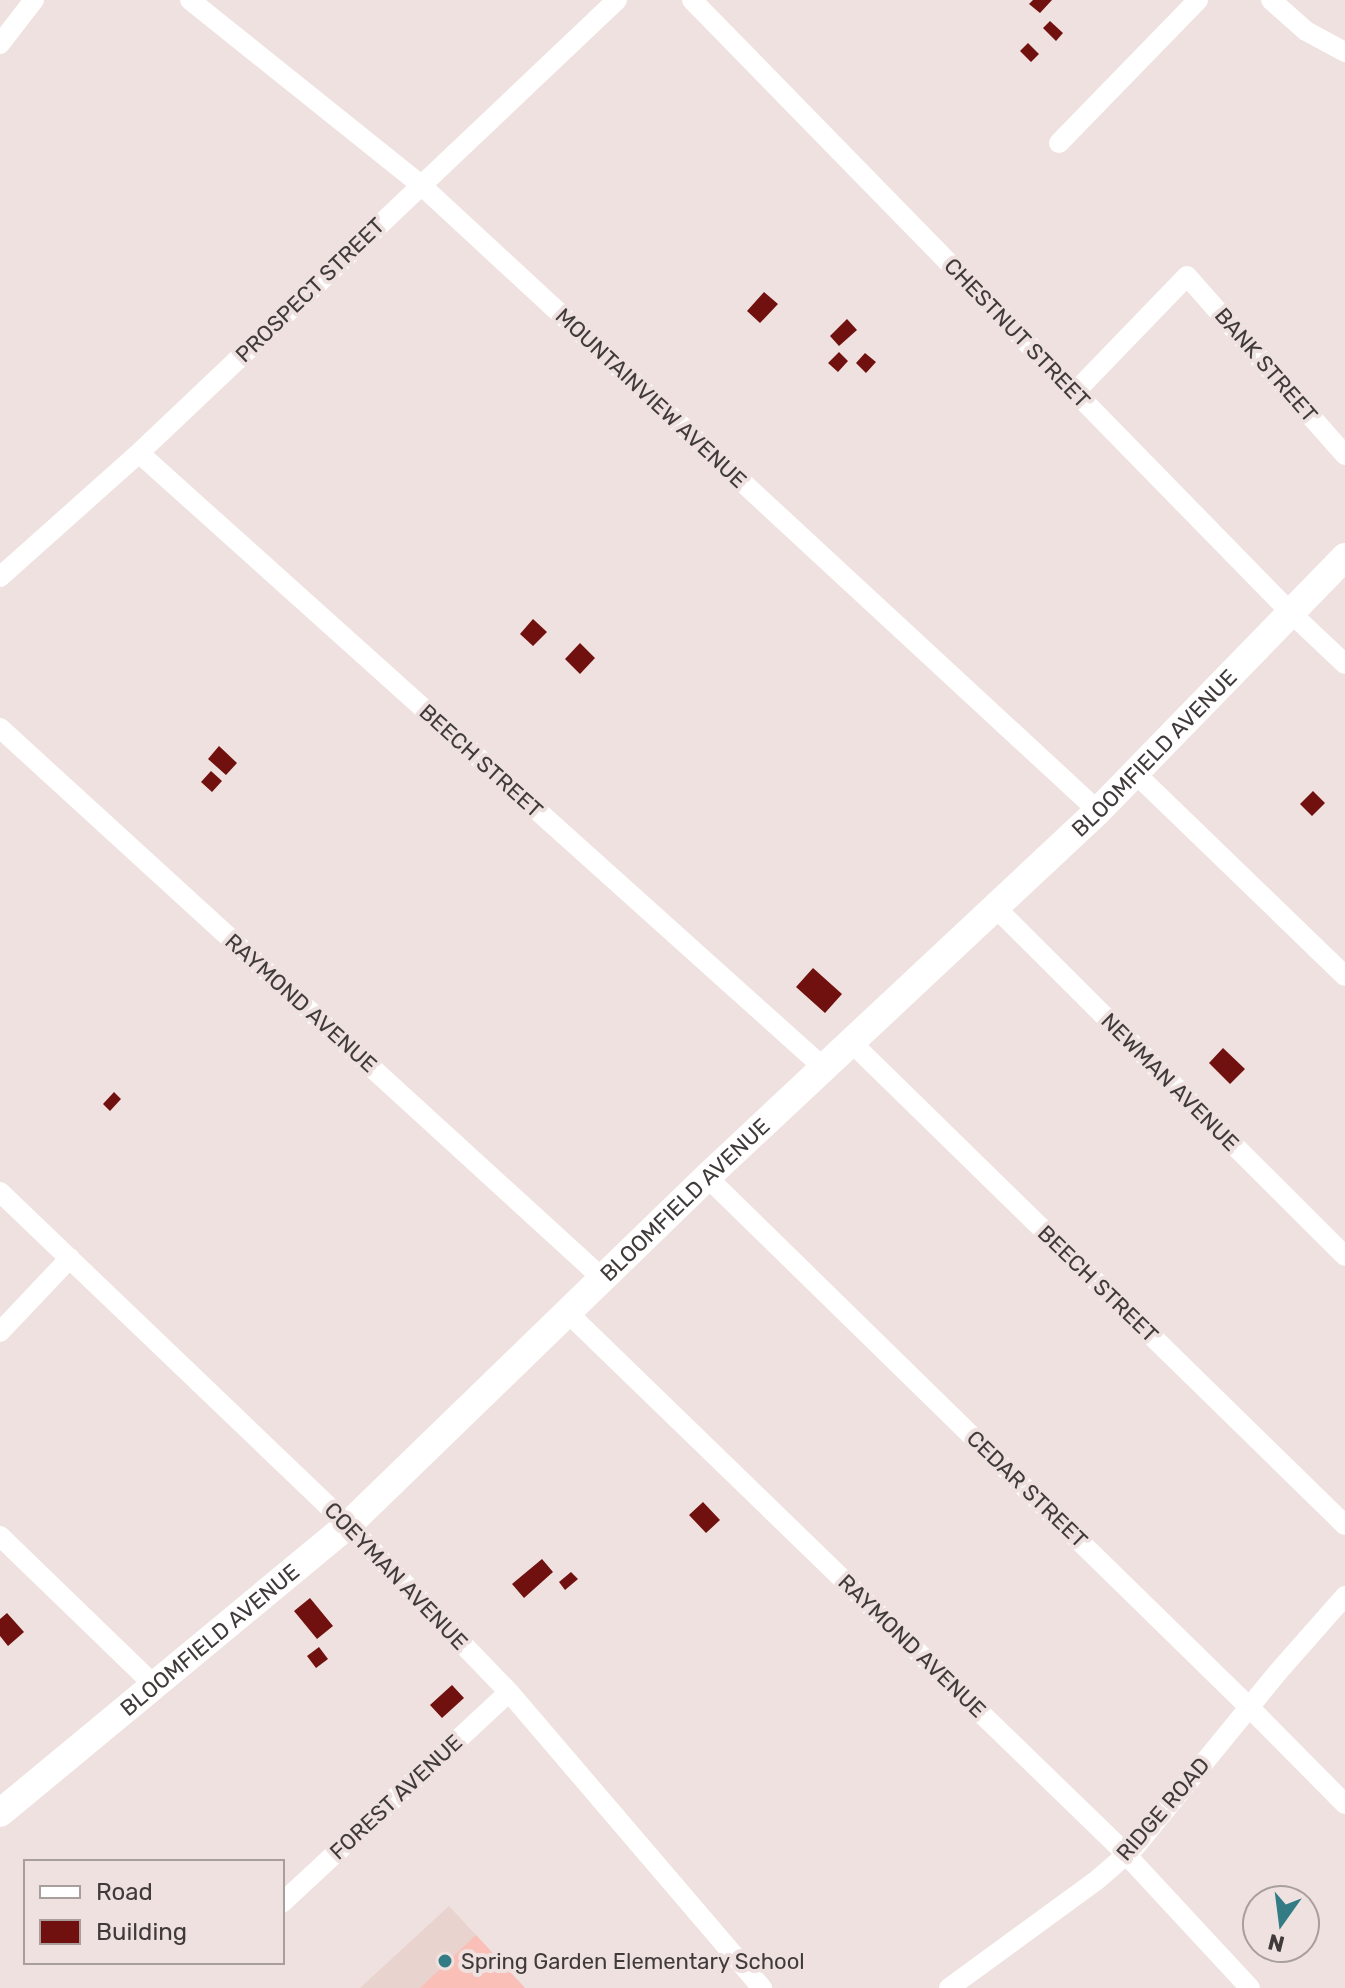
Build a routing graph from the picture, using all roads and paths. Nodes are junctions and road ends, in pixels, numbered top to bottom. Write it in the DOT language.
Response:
graph roads {
  1 [pos="34,0"];
  2 [pos="190,0"];
  3 [pos="617,0"];
  4 [pos="692,0"];
  5 [pos="1198,0"];
  6 [pos="1271,0"];
  7 [pos="0,44"];
  8 [pos="1345,52"];
  9 [pos="1059,143"];
  10 [pos="421,185"];
  11 [pos="1075,392"];
  12 [pos="139,453"];
  13 [pos="1345,455"];
  14 [pos="1345,557"];
  15 [pos="0,577"];
  16 [pos="1291,613"];
  17 [pos="1345,664"];
  18 [pos="0,728"];
  19 [pos="1135,773"];
  20 [pos="1098,811"];
  21 [pos="996,908"];
  22 [pos="1345,976"];
  23 [pos="851,1042"];
  24 [pos="824,1068"];
  25 [pos="707,1177"];
  26 [pos="0,1192"];
  27 [pos="1345,1256"];
  28 [pos="70,1258"];
  29 [pos="602,1278"];
  30 [pos="567,1312"];
  31 [pos="0,1332"];
  32 [pos="348,1525"];
  33 [pos="1345,1525"];
  34 [pos="0,1536"];
  35 [pos="1345,1596"];
  36 [pos="154,1685"];
  37 [pos="509,1692"];
  38 [pos="1249,1707"];
  39 [pos="1345,1804"];
  40 [pos="0,1813"];
  41 [pos="1126,1855"];
  42 [pos="284,1901"];
  43 [pos="762,1988"];
  44 [pos="949,1988"];
  45 [pos="1250,1988"];
  1 -- 7 [label="street"];
  2 -- 10 [label="street, MOUNTAINVIEW AVENUE"];
  3 -- 10 [label="street, PROSPECT STREET"];
  4 -- 11 [label="street, CHESTNUT STREET"];
  5 -- 9 [label="street"];
  6 -- 8 [label="street"];
  10 -- 12 [label="street, PROSPECT STREET"];
  10 -- 20 [label="street, MOUNTAINVIEW AVENUE"];
  11 -- 13 [label="street, BANK STREET"];
  11 -- 16 [label="street, CHESTNUT STREET"];
  12 -- 15 [label="street, PROSPECT STREET"];
  12 -- 24 [label="street, BEECH STREET"];
  14 -- 16 [label="street, BLOOMFIELD AVENUE"];
  16 -- 17 [label="street, CHESTNUT STREET"];
  16 -- 19 [label="street, BLOOMFIELD AVENUE"];
  18 -- 29 [label="street, RAYMOND AVENUE"];
  19 -- 20 [label="street, BLOOMFIELD AVENUE"];
  19 -- 22 [label="street"];
  20 -- 21 [label="street, BLOOMFIELD AVENUE"];
  21 -- 23 [label="street, BLOOMFIELD AVENUE"];
  21 -- 27 [label="street, NEWMAN AVENUE"];
  23 -- 24 [label="street, BLOOMFIELD AVENUE"];
  23 -- 33 [label="street, BEECH STREET"];
  24 -- 25 [label="street, BLOOMFIELD AVENUE"];
  25 -- 29 [label="street, BLOOMFIELD AVENUE"];
  25 -- 38 [label="street, CEDAR STREET"];
  26 -- 28 [label="street, COEYMAN AVENUE"];
  28 -- 31 [label="street"];
  28 -- 32 [label="street, COEYMAN AVENUE"];
  29 -- 30 [label="street, BLOOMFIELD AVENUE"];
  30 -- 32 [label="street, BLOOMFIELD AVENUE"];
  30 -- 41 [label="street, RAYMOND AVENUE"];
  32 -- 36 [label="street, BLOOMFIELD AVENUE"];
  32 -- 37 [label="street, COEYMAN AVENUE"];
  34 -- 36 [label="street"];
  35 -- 38 [label="street, RIDGE ROAD"];
  36 -- 40 [label="street, BLOOMFIELD AVENUE"];
  37 -- 42 [label="street, FOREST AVENUE"];
  37 -- 43 [label="street, COEYMAN AVENUE"];
  38 -- 39 [label="street, CEDAR STREET"];
  38 -- 41 [label="street, RIDGE ROAD"];
  41 -- 44 [label="street, RIDGE ROAD"];
  41 -- 45 [label="street, RAYMOND AVENUE"];
}
